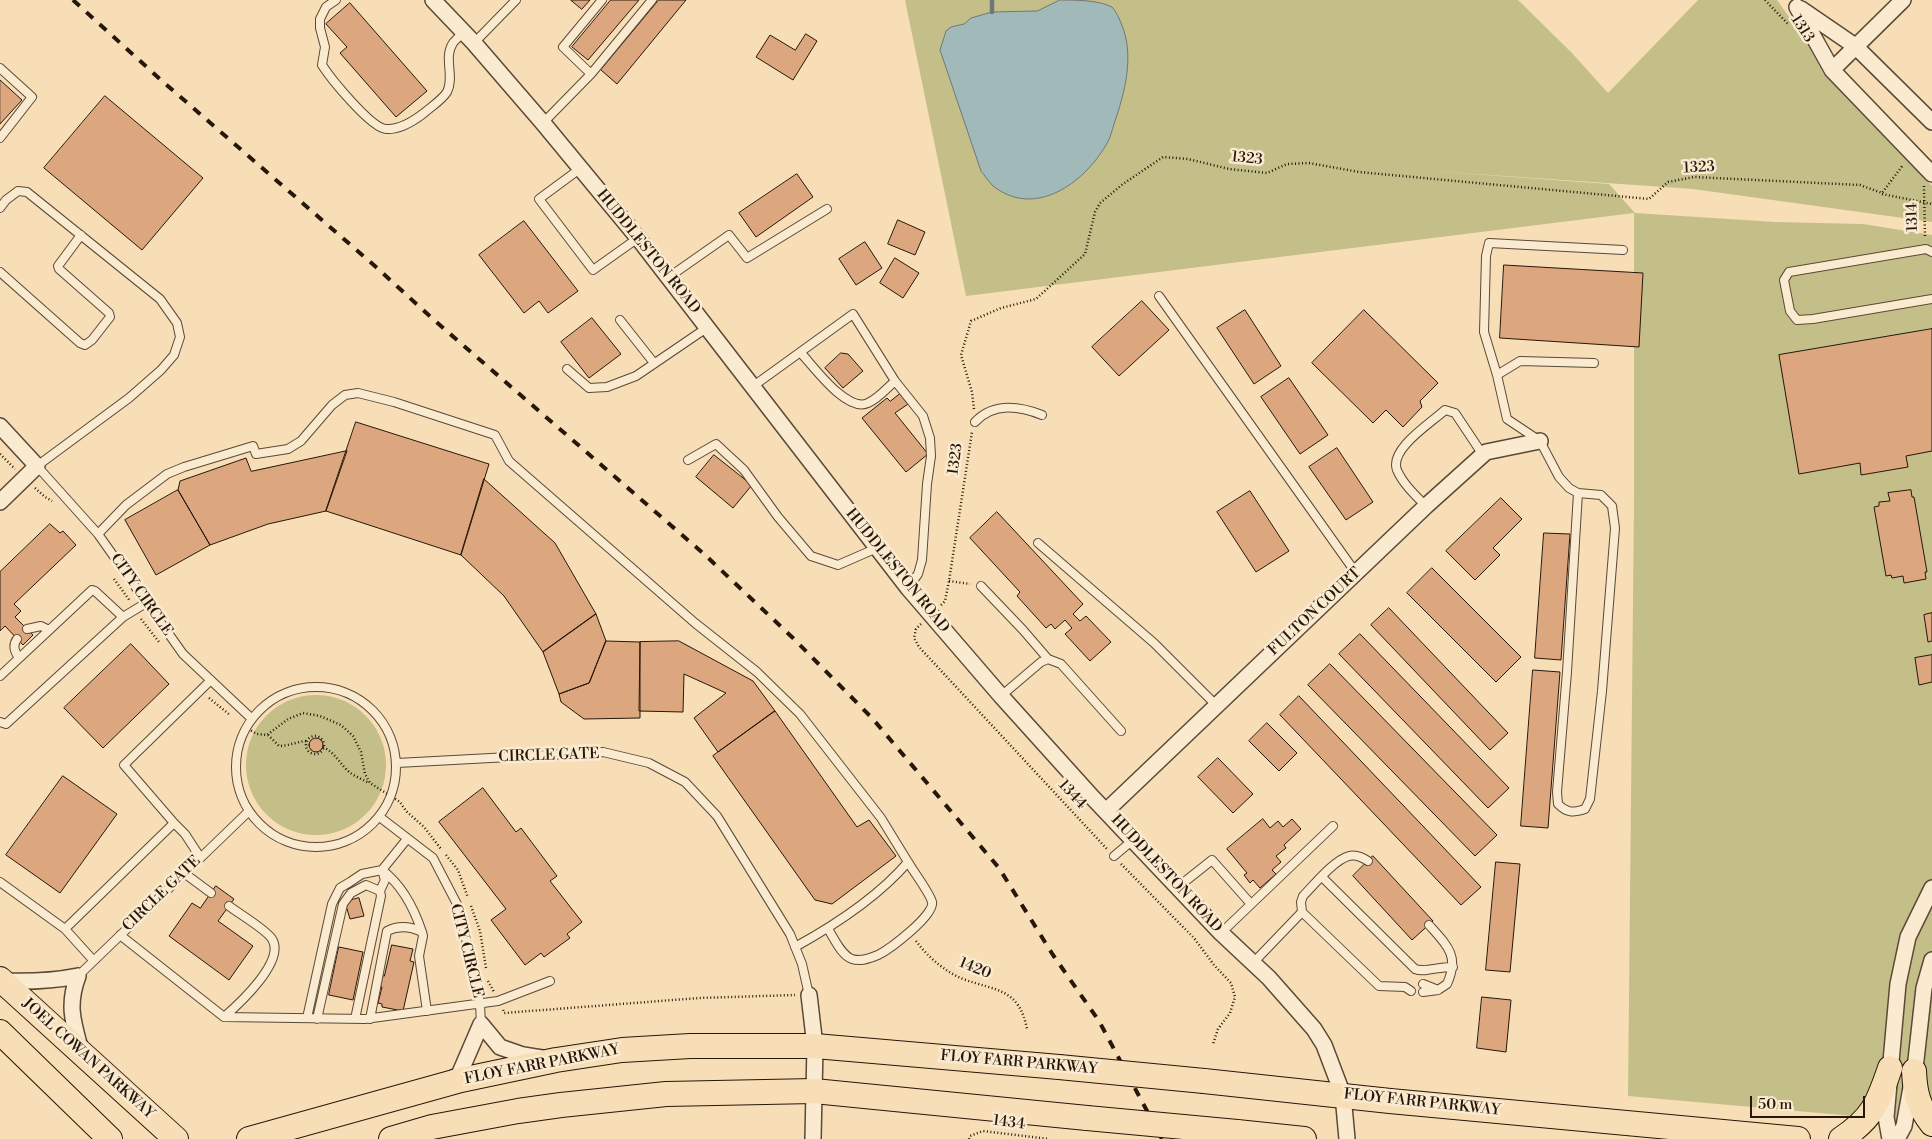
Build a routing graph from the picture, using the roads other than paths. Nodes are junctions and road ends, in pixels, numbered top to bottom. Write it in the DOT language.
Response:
graph roads {
  1 [pos="336,0"];
  2 [pos="433,0"];
  3 [pos="516,0"];
  4 [pos="602,0"];
  5 [pos="652,0"];
  6 [pos="1903,0"];
  7 [pos="1794,3"];
  8 [pos="469,38"];
  9 [pos="1855,46"];
  10 [pos="0,68"];
  11 [pos="1832,70"];
  12 [pos="591,74"];
  13 [pos="1932,122"];
  14 [pos="543,123"];
  15 [pos="0,138"];
  16 [pos="581,168"];
  17 [pos="1928,179"];
  18 [pos="0,208"];
  19 [pos="827,209"];
  20 [pos="81,235"];
  21 [pos="638,238"];
  22 [pos="1623,250"];
  23 [pos="1929,251"];
  24 [pos="0,272"];
  25 [pos="670,277"];
  26 [pos="1159,296"];
  27 [pos="1932,299"];
  28 [pos="620,320"];
  29 [pos="708,327"];
  30 [pos="801,353"];
  31 [pos="654,363"];
  32 [pos="1594,363"];
  33 [pos="567,369"];
  34 [pos="1497,375"];
  35 [pos="895,381"];
  36 [pos="752,387"];
  37 [pos="1042,414"];
  38 [pos="975,422"];
  39 [pos="0,426"];
  40 [pos="1540,441"];
  41 [pos="1483,455"];
  42 [pos="688,460"];
  43 [pos="37,466"];
  44 [pos="1578,493"];
  45 [pos="0,502"];
  46 [pos="1426,506"];
  47 [pos="98,534"];
  48 [pos="1038,543"];
  49 [pos="877,548"];
  50 [pos="1356,573"];
  51 [pos="981,586"];
  52 [pos="908,588"];
  53 [pos="146,603"];
  54 [pos="123,618"];
  55 [pos="27,629"];
  56 [pos="49,630"];
  57 [pos="17,639"];
  58 [pos="18,658"];
  59 [pos="1048,659"];
  60 [pos="0,676"];
  61 [pos="211,680"];
  62 [pos="1001,696"];
  63 [pos="1216,705"];
  64 [pos="251,718"];
  65 [pos="0,722"];
  66 [pos="1121,731"];
  67 [pos="397,763"];
  68 [pos="1106,811"];
  69 [pos="246,813"];
  70 [pos="381,818"];
  71 [pos="174,823"];
  72 [pos="1333,826"];
  73 [pos="407,839"];
  74 [pos="1133,840"];
  75 [pos="1114,856"];
  76 [pos="200,858"];
  77 [pos="1368,861"];
  78 [pos="908,862"];
  79 [pos="382,870"];
  80 [pos="184,873"];
  81 [pos="1322,877"];
  82 [pos="0,882"];
  83 [pos="1178,887"];
  84 [pos="1932,888"];
  85 [pos="380,891"];
  86 [pos="211,893"];
  87 [pos="1251,904"];
  88 [pos="228,906"];
  89 [pos="1302,912"];
  90 [pos="1429,925"];
  91 [pos="65,929"];
  92 [pos="828,929"];
  93 [pos="422,932"];
  94 [pos="1221,933"];
  95 [pos="120,935"];
  96 [pos="795,947"];
  97 [pos="94,960"];
  98 [pos="1932,960"];
  99 [pos="1253,963"];
  100 [pos="1452,967"];
  101 [pos="78,976"];
  102 [pos="2,980"];
  103 [pos="550,981"];
  104 [pos="1413,983"];
  105 [pos="1423,984"];
  106 [pos="1438,990"];
  107 [pos="1423,992"];
  108 [pos="809,995"];
  109 [pos="480,1004"];
  110 [pos="427,1011"];
  111 [pos="224,1017"];
  112 [pos="307,1018"];
  113 [pos="317,1018"];
  114 [pos="355,1019"];
  115 [pos="370,1019"];
  116 [pos="481,1024"];
  117 [pos="0,1032"];
  118 [pos="815,1046"];
  119 [pos="82,1053"];
  120 [pos="556,1060"];
  121 [pos="1890,1068"];
  122 [pos="1914,1071"];
  123 [pos="432,1088"];
  124 [pos="814,1091"];
  125 [pos="1343,1095"];
  126 [pos="1932,1124"];
  127 [pos="106,1137"];
  128 [pos="176,1139"];
  129 [pos="249,1139"];
  130 [pos="391,1139"];
  131 [pos="813,1139"];
  132 [pos="1304,1139"];
  133 [pos="1347,1139"];
  134 [pos="1798,1139"];
  135 [pos="1841,1139"];
  136 [pos="1890,1139"];
  137 [pos="1897,1139"];
  1 -- 8 [label="lane"];
  2 -- 8 [label="street, HUDDLESTON ROAD"];
  3 -- 8 [label="lane"];
  4 -- 12 [label="lane"];
  5 -- 12 [label="lane"];
  6 -- 9 [label="street"];
  7 -- 9 [label="street"];
  7 -- 11 [label="street"];
  8 -- 14 [label="street, HUDDLESTON ROAD"];
  9 -- 11 [label="street"];
  9 -- 13 [label="street"];
  10 -- 15 [label="lane"];
  11 -- 17 [label="street"];
  12 -- 14 [label="lane"];
  14 -- 16 [label="street, HUDDLESTON ROAD"];
  16 -- 21 [label="street, HUDDLESTON ROAD"];
  16 -- 21 [label="lane"];
  18 -- 20 [label="lane"];
  19 -- 25 [label="lane"];
  20 -- 24 [label="lane"];
  20 -- 43 [label="lane"];
  21 -- 25 [label="street, HUDDLESTON ROAD"];
  22 -- 34 [label="lane"];
  23 -- 27 [label="lane"];
  25 -- 29 [label="street, HUDDLESTON ROAD"];
  26 -- 50 [label="lane"];
  28 -- 31 [label="lane"];
  29 -- 31 [label="lane"];
  29 -- 36 [label="street, HUDDLESTON ROAD"];
  30 -- 35 [label="lane"];
  30 -- 35 [label="lane"];
  30 -- 36 [label="lane"];
  31 -- 33 [label="lane"];
  32 -- 34 [label="lane"];
  34 -- 40 [label="lane"];
  35 -- 52 [label="lane"];
  36 -- 49 [label="street, HUDDLESTON ROAD"];
  37 -- 38 [label="lane"];
  39 -- 43 [label="street"];
  40 -- 41 [label="street, FULTON COURT"];
  40 -- 44 [label="lane"];
  41 -- 46 [label="street, FULTON COURT"];
  41 -- 46 [label="lane"];
  42 -- 49 [label="lane"];
  43 -- 45 [label="street"];
  43 -- 47 [label="lane, CITY CIRCLE"];
  44 -- 44 [label="lane"];
  46 -- 50 [label="street, FULTON COURT"];
  47 -- 53 [label="lane, CITY CIRCLE"];
  47 -- 78 [label="lane"];
  48 -- 63 [label="lane"];
  49 -- 52 [label="street, HUDDLESTON ROAD"];
  50 -- 63 [label="street, FULTON COURT"];
  51 -- 59 [label="lane"];
  52 -- 62 [label="street, HUDDLESTON ROAD"];
  53 -- 54 [label="lane"];
  53 -- 61 [label="lane, CITY CIRCLE"];
  54 -- 56 [label="lane"];
  54 -- 65 [label="lane"];
  55 -- 56 [label="lane"];
  56 -- 58 [label="lane"];
  57 -- 58 [label="lane"];
  58 -- 60 [label="lane"];
  59 -- 62 [label="lane"];
  59 -- 66 [label="lane"];
  61 -- 64 [label="lane, CITY CIRCLE"];
  61 -- 71 [label="lane"];
  62 -- 68 [label="street, HUDDLESTON ROAD"];
  63 -- 68 [label="street, FULTON COURT"];
  64 -- 67 [label="lane"];
  64 -- 69 [label="lane"];
  67 -- 70 [label="lane"];
  67 -- 96 [label="lane, CIRCLE GATE"];
  68 -- 74 [label="street, HUDDLESTON ROAD"];
  69 -- 70 [label="lane"];
  69 -- 76 [label="lane, CIRCLE GATE"];
  70 -- 73 [label="lane, CITY CIRCLE"];
  71 -- 76 [label="lane"];
  71 -- 91 [label="lane"];
  72 -- 87 [label="lane"];
  73 -- 79 [label="lane"];
  73 -- 109 [label="lane, CITY CIRCLE"];
  74 -- 75 [label="lane"];
  74 -- 83 [label="street, HUDDLESTON ROAD"];
  76 -- 80 [label="lane, CIRCLE GATE"];
  77 -- 81 [label="lane"];
  78 -- 92 [label="lane"];
  78 -- 92 [label="lane"];
  79 -- 85 [label="lane"];
  79 -- 93 [label="lane"];
  79 -- 112 [label="lane"];
  80 -- 86 [label="lane"];
  80 -- 95 [label="lane, CIRCLE GATE"];
  81 -- 89 [label="lane"];
  81 -- 100 [label="lane"];
  82 -- 91 [label="lane"];
  83 -- 87 [label="lane"];
  83 -- 94 [label="street, HUDDLESTON ROAD"];
  84 -- 121 [label="street"];
  85 -- 113 [label="lane"];
  85 -- 114 [label="lane"];
  87 -- 94 [label="lane"];
  88 -- 111 [label="lane"];
  89 -- 99 [label="lane"];
  89 -- 104 [label="lane"];
  90 -- 100 [label="lane"];
  91 -- 97 [label="lane"];
  92 -- 96 [label="lane"];
  93 -- 110 [label="lane"];
  93 -- 115 [label="lane"];
  94 -- 99 [label="street, HUDDLESTON ROAD"];
  95 -- 97 [label="lane, CIRCLE GATE"];
  95 -- 111 [label="lane"];
  96 -- 108 [label="lane, CIRCLE GATE"];
  97 -- 101 [label="lane, CIRCLE GATE"];
  98 -- 122 [label="street"];
  99 -- 125 [label="street, HUDDLESTON ROAD"];
  100 -- 106 [label="lane"];
  101 -- 102 [label="street"];
  101 -- 119 [label="street, CIRCLE GATE"];
  102 -- 119 [label="main road, JOEL COWAN PARKWAY"];
  103 -- 109 [label="lane"];
  105 -- 106 [label="lane"];
  106 -- 107 [label="lane"];
  108 -- 118 [label="street"];
  109 -- 110 [label="lane"];
  109 -- 116 [label="lane, CITY CIRCLE"];
  110 -- 115 [label="lane"];
  111 -- 112 [label="lane"];
  112 -- 113 [label="lane"];
  113 -- 114 [label="lane"];
  114 -- 115 [label="lane"];
  116 -- 120 [label="street"];
  116 -- 123 [label="street, CITY CIRCLE"];
  117 -- 127 [label="main road"];
  118 -- 120 [label="main road, FLOY FARR PARKWAY"];
  118 -- 124 [label="street"];
  118 -- 125 [label="main road, FLOY FARR PARKWAY, bridge"];
  119 -- 128 [label="main road, JOEL COWAN PARKWAY"];
  120 -- 123 [label="main road, FLOY FARR PARKWAY"];
  121 -- 135 [label="main road"];
  121 -- 136 [label="street"];
  122 -- 126 [label="main road"];
  122 -- 137 [label="street"];
  123 -- 129 [label="main road, FLOY FARR PARKWAY"];
  124 -- 130 [label="main road"];
  124 -- 131 [label="street"];
  124 -- 132 [label="main road, bridge"];
  125 -- 133 [label="street, HUDDLESTON ROAD"];
  125 -- 134 [label="main road, FLOY FARR PARKWAY"];
}
